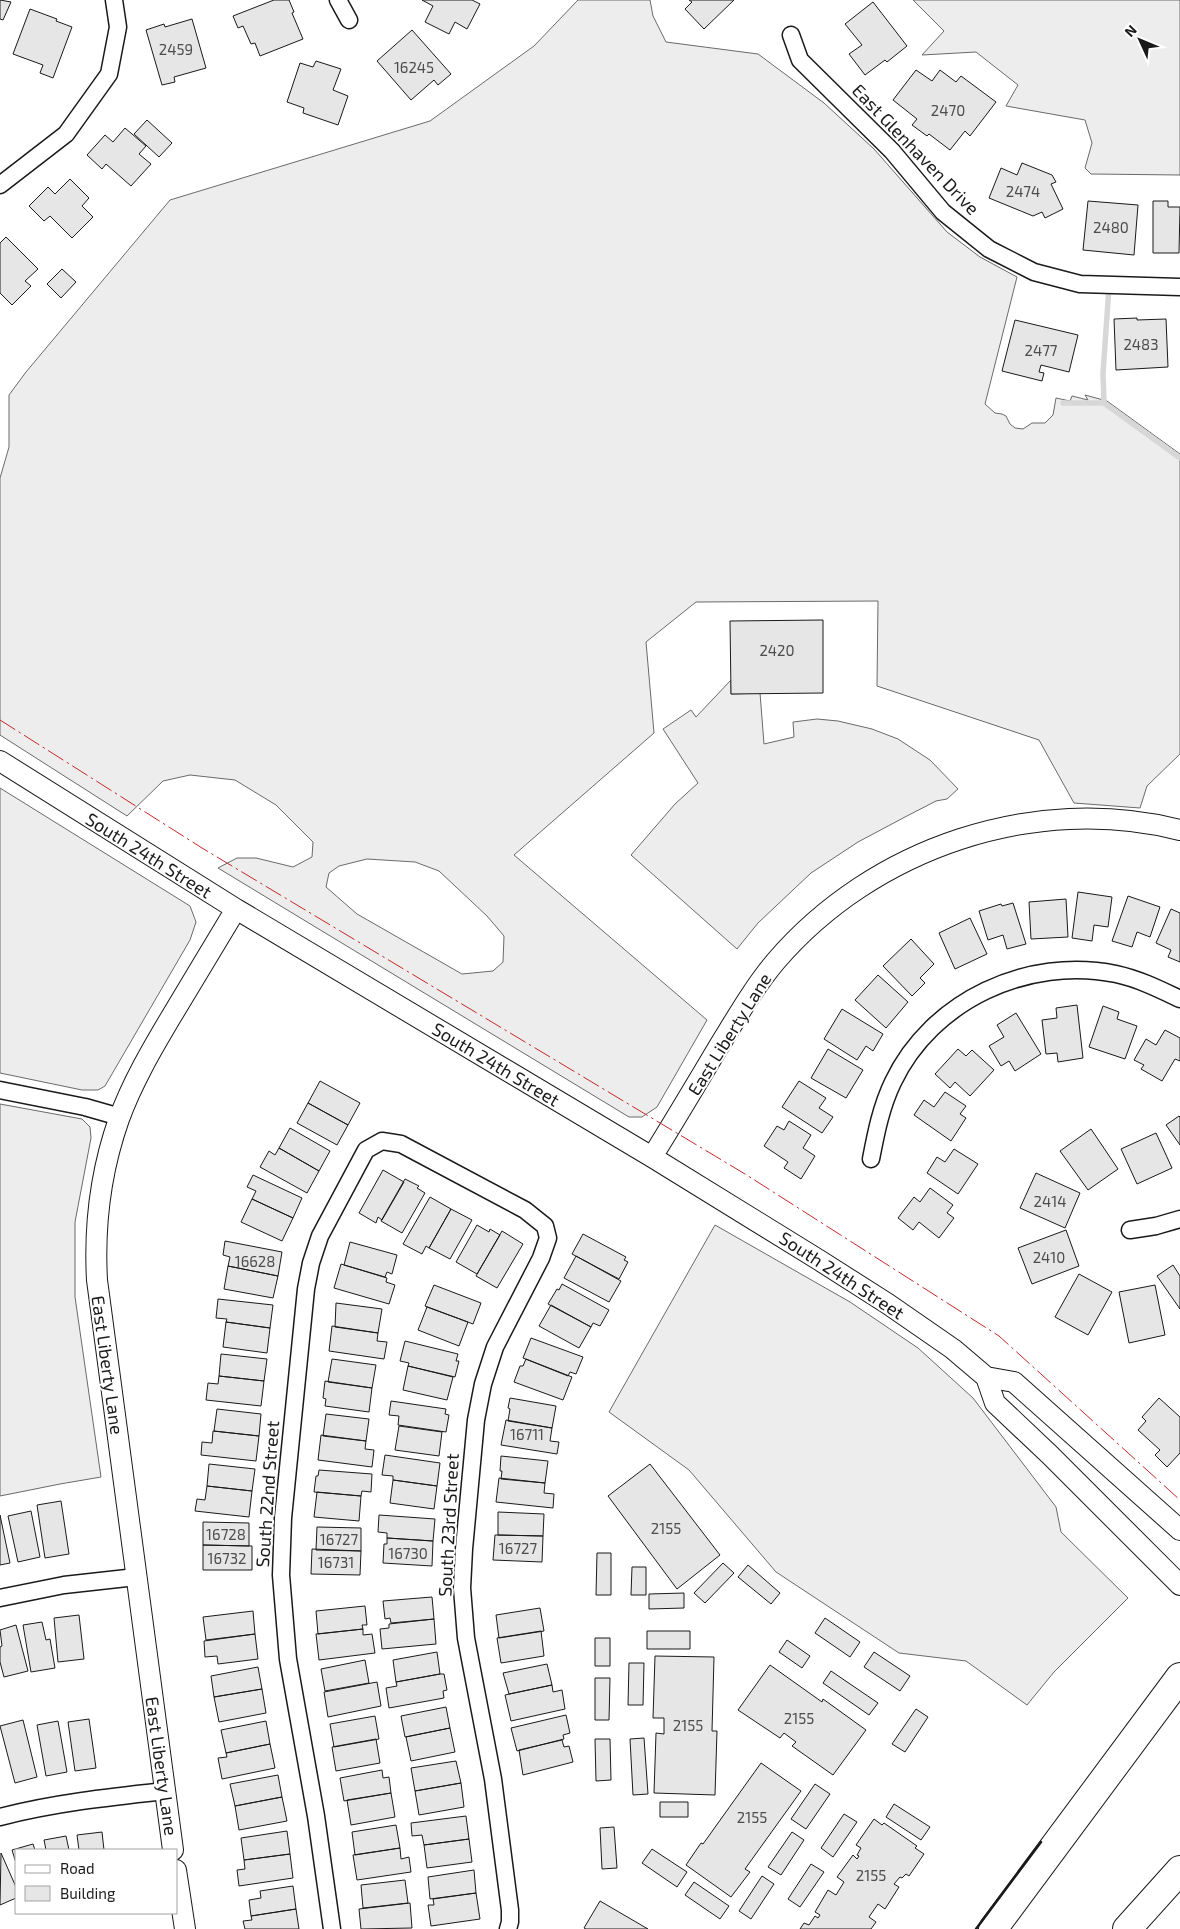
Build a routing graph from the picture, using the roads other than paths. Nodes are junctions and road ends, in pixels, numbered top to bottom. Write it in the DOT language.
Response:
graph roads {
  1 [pos="114,0"];
  2 [pos="338,0"];
  3 [pos="349,20"];
  4 [pos="791,35"];
  5 [pos="0,185"];
  6 [pos="1180,286"];
  7 [pos="0,761"];
  8 [pos="1180,830"];
  9 [pos="236,909"];
  10 [pos="1180,999"];
  11 [pos="0,1090"];
  12 [pos="120,1117"];
  13 [pos="382,1141"];
  14 [pos="652,1156"];
  15 [pos="871,1159"];
  16 [pos="1180,1219"];
  17 [pos="1130,1230"];
  18 [pos="986,1377"];
  19 [pos="1180,1530"];
  20 [pos="136,1577"];
  21 [pos="1180,1585"];
  22 [pos="0,1598"];
  23 [pos="1180,1677"];
  24 [pos="165,1791"];
  25 [pos="0,1817"];
  26 [pos="173,1849"];
  27 [pos="1180,1870"];
  28 [pos="178,1883"];
  29 [pos="185,1929"];
  30 [pos="332,1929"];
  31 [pos="508,1929"];
  32 [pos="994,1929"];
  33 [pos="1127,1929"];
  1 -- 5 [label="street"];
  2 -- 3 [label="street"];
  4 -- 6 [label="street, East Glenhaven Drive"];
  7 -- 9 [label="street, South 24th Street"];
  8 -- 14 [label="street, East Liberty Lane"];
  9 -- 12 [label="street, East Liberty Lane"];
  9 -- 14 [label="street, South 24th Street"];
  10 -- 15 [label="street"];
  11 -- 12 [label="street"];
  12 -- 20 [label="street, East Liberty Lane"];
  13 -- 30 [label="street, South 22nd Street"];
  13 -- 31 [label="street, South 23rd Street"];
  14 -- 18 [label="street, South 24th Street"];
  16 -- 17 [label="street"];
  18 -- 19 [label="street"];
  18 -- 21 [label="street"];
  20 -- 22 [label="street"];
  20 -- 24 [label="street, East Liberty Lane"];
  23 -- 32 [label="highway"];
  24 -- 25 [label="street"];
  24 -- 26 [label="street, East Liberty Lane"];
  27 -- 33 [label="highway"];
  28 -- 29 [label="street"];
}
